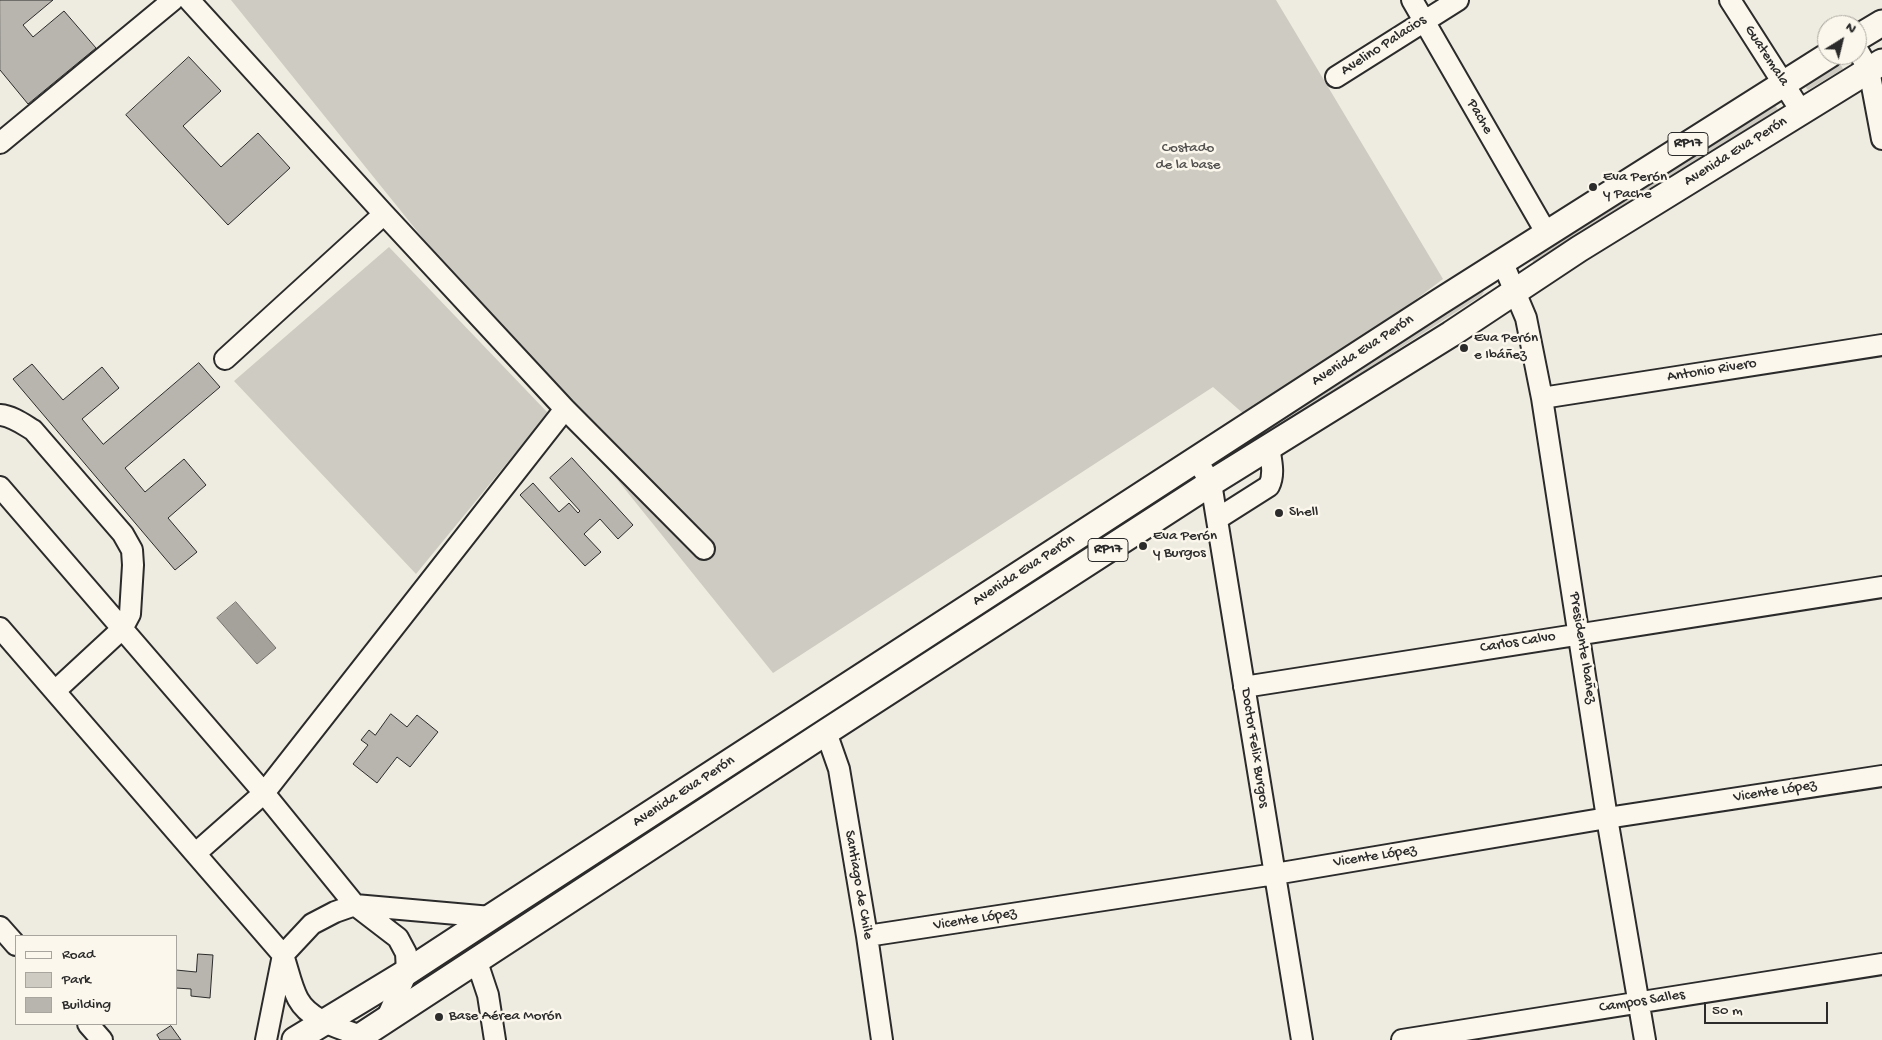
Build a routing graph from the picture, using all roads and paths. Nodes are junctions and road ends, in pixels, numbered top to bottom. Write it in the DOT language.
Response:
graph roads {
  1 [pos="173,0"];
  2 [pos="189,0"];
  3 [pos="1412,0"];
  4 [pos="1458,0"];
  5 [pos="1730,0"];
  6 [pos="1424,20"];
  7 [pos="1882,22"];
  8 [pos="1867,32"];
  9 [pos="1869,60"];
  10 [pos="1817,62"];
  11 [pos="1336,77"];
  12 [pos="1784,83"];
  13 [pos="1801,111"];
  14 [pos="1882,139"];
  15 [pos="0,143"];
  16 [pos="384,214"];
  17 [pos="1547,234"];
  18 [pos="1502,261"];
  19 [pos="1516,292"];
  20 [pos="1882,345"];
  21 [pos="225,359"];
  22 [pos="1542,398"];
  23 [pos="565,409"];
  24 [pos="0,415"];
  25 [pos="1269,447"];
  26 [pos="1196,459"];
  27 [pos="1211,483"];
  28 [pos="0,487"];
  29 [pos="1217,519"];
  30 [pos="704,549"];
  31 [pos="1882,587"];
  32 [pos="0,628"];
  33 [pos="122,629"];
  34 [pos="1580,633"];
  35 [pos="1244,687"];
  36 [pos="56,691"];
  37 [pos="826,732"];
  38 [pos="1882,776"];
  39 [pos="264,793"];
  40 [pos="1607,818"];
  41 [pos="196,853"];
  42 [pos="1275,874"];
  43 [pos="355,905"];
  44 [pos="491,917"];
  45 [pos="0,927"];
  46 [pos="867,936"];
  47 [pos="15,944"];
  48 [pos="283,955"];
  49 [pos="476,962"];
  50 [pos="1882,964"];
  51 [pos="407,972"];
  52 [pos="1639,1003"];
  53 [pos="386,1020"];
  54 [pos="325,1022"];
  55 [pos="89,1025"];
  56 [pos="358,1038"];
  57 [pos="102,1040"];
  58 [pos="266,1040"];
  59 [pos="295,1040"];
  60 [pos="495,1040"];
  61 [pos="882,1040"];
  62 [pos="1302,1040"];
  63 [pos="1402,1040"];
  64 [pos="1645,1040"];
  1 -- 15 [label="street"];
  2 -- 16 [label="street"];
  3 -- 6 [label="street, Pache"];
  4 -- 6 [label="street, Avelino Palacios"];
  5 -- 12 [label="street, Guatemala"];
  6 -- 11 [label="street, Avelino Palacios"];
  6 -- 17 [label="street, Pache"];
  7 -- 8 [label="main road"];
  9 -- 13 [label="main road, Avenida Eva Perón / RP17"];
  9 -- 14 [label="street"];
  10 -- 12 [label="main road, Avenida Eva Perón / RP17"];
  12 -- 13 [label="street, Guatemala"];
  12 -- 17 [label="main road, Avenida Eva Perón / RP17"];
  13 -- 19 [label="main road, Avenida Eva Perón / RP17"];
  16 -- 21 [label="street"];
  16 -- 23 [label="street"];
  17 -- 18 [label="main road, Avenida Eva Perón / RP17"];
  18 -- 19 [label="street, Presidente Ibañez"];
  18 -- 26 [label="main road, Avenida Eva Perón / RP17"];
  19 -- 22 [label="street, Presidente Ibañez"];
  19 -- 25 [label="main road, Avenida Eva Perón / RP17"];
  20 -- 22 [label="street, Antonio Rivero"];
  22 -- 34 [label="street, Presidente Ibañez"];
  23 -- 30 [label="street"];
  23 -- 39 [label="street"];
  24 -- 33 [label="street"];
  25 -- 27 [label="main road, Avenida Eva Perón / RP17"];
  25 -- 29 [label="street"];
  26 -- 27 [label="street, Doctor Felix Burgos"];
  26 -- 44 [label="main road, Avenida Eva Perón / RP17"];
  27 -- 29 [label="street, Doctor Felix Burgos"];
  27 -- 37 [label="main road, Avenida Eva Perón / RP17"];
  28 -- 33 [label="street"];
  29 -- 35 [label="street, Doctor Felix Burgos"];
  31 -- 34 [label="street, Carlos Calvo"];
  32 -- 36 [label="street"];
  33 -- 36 [label="street"];
  33 -- 39 [label="street"];
  34 -- 35 [label="street, Carlos Calvo"];
  34 -- 40 [label="street, Presidente Ibañez"];
  35 -- 42 [label="street, Doctor Felix Burgos"];
  36 -- 41 [label="street"];
  37 -- 46 [label="street, Santiago de Chile"];
  37 -- 49 [label="main road, Avenida Eva Perón / RP17"];
  38 -- 40 [label="street, Vicente López"];
  39 -- 41 [label="street"];
  39 -- 43 [label="street"];
  40 -- 42 [label="street, Vicente López"];
  40 -- 52 [label="street, Presidente Ibañez"];
  41 -- 48 [label="street"];
  42 -- 46 [label="street, Vicente López"];
  42 -- 62 [label="street, Doctor Felix Burgos"];
  43 -- 44 [label="street"];
  43 -- 48 [label="street"];
  43 -- 51 [label="street"];
  44 -- 51 [label="main road, Avenida Eva Perón / RP17"];
  45 -- 47 [label="street"];
  46 -- 61 [label="street, Santiago de Chile"];
  48 -- 54 [label="street"];
  48 -- 58 [label="street"];
  49 -- 53 [label="main road, Avenida Eva Perón / RP17"];
  49 -- 60 [label="street"];
  50 -- 52 [label="street, Campos Salles"];
  51 -- 53 [label="street"];
  51 -- 54 [label="main road, Avenida Eva Perón / RP17"];
  52 -- 63 [label="street, Campos Salles"];
  52 -- 64 [label="street, Presidente Ibañez"];
  53 -- 56 [label="main road, Avenida Eva Perón / RP17"];
  54 -- 56 [label="street"];
  54 -- 59 [label="main road, Avenida Eva Perón / RP17"];
  55 -- 57 [label="street"];
}
